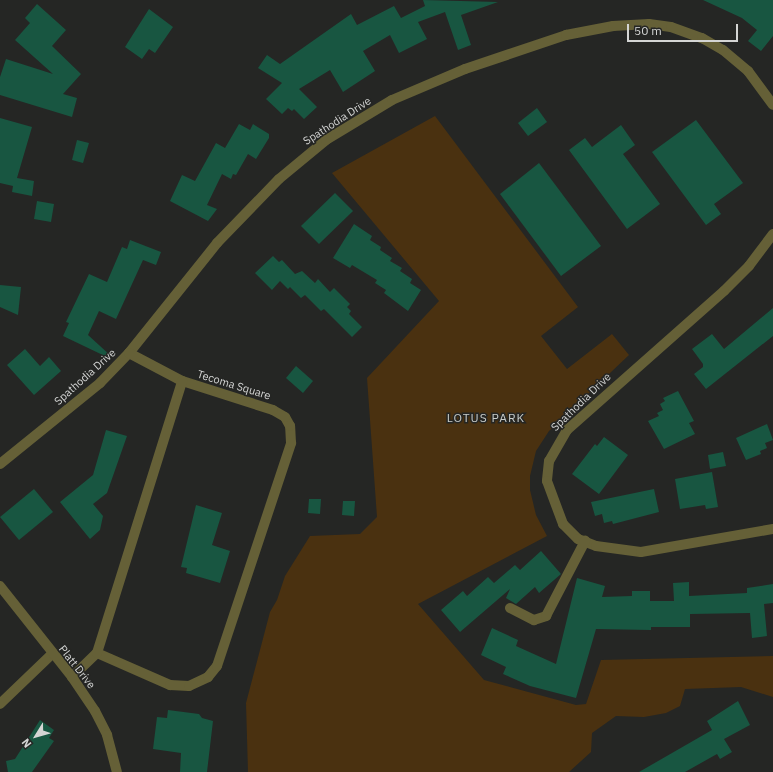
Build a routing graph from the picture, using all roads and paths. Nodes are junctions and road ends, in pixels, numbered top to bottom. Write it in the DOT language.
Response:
graph roads {
  1 [pos="773,105"];
  2 [pos="773,234"];
  3 [pos="129,353"];
  4 [pos="182,381"];
  5 [pos="0,464"];
  6 [pos="773,529"];
  7 [pos="585,542"];
  8 [pos="0,586"];
  9 [pos="510,608"];
  10 [pos="96,652"];
  11 [pos="52,654"];
  12 [pos="72,677"];
  13 [pos="0,704"];
  14 [pos="117,772"];
  1 -- 3 [label="street, Spathodia Drive"];
  2 -- 7 [label="street, Spathodia Drive"];
  3 -- 4 [label="street"];
  3 -- 5 [label="street, Spathodia Drive"];
  4 -- 10 [label="street, Tecoma Square"];
  4 -- 10 [label="street, Tecoma Square"];
  6 -- 7 [label="street, Spathodia Drive"];
  7 -- 9 [label="street"];
  8 -- 11 [label="street, Platt Drive"];
  10 -- 12 [label="street, Tecoma Square"];
  11 -- 12 [label="street, Platt Drive"];
  11 -- 13 [label="street"];
  12 -- 14 [label="street, Platt Drive"];
}
